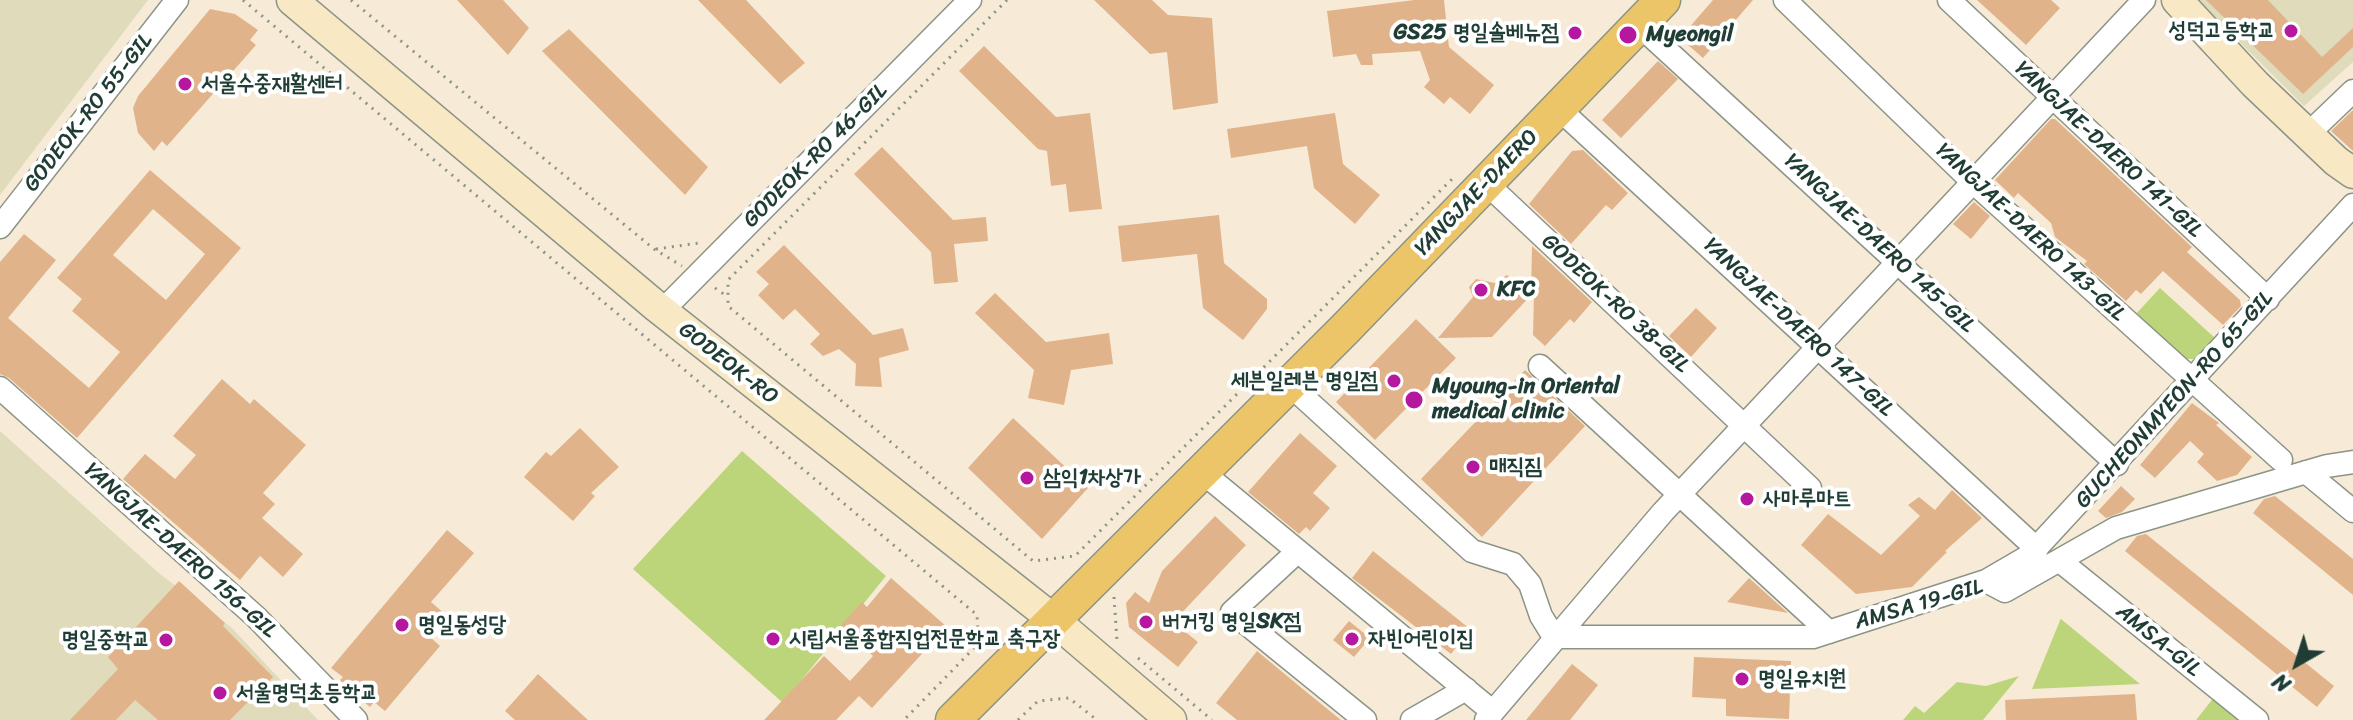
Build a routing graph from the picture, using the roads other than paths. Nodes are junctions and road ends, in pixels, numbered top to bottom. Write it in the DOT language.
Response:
graph roads {
  1 [pos="177,0"];
  2 [pos="292,0"];
  3 [pos="970,0"];
  4 [pos="1663,0"];
  5 [pos="1785,0"];
  6 [pos="1949,0"];
  7 [pos="2144,0"];
  8 [pos="2177,0"];
  9 [pos="1639,25"];
  10 [pos="2353,91"];
  11 [pos="2053,100"];
  12 [pos="1558,108"];
  13 [pos="2307,135"];
  14 [pos="2353,173"];
  15 [pos="1471,179"];
  16 [pos="1973,182"];
  17 [pos="2353,205"];
  18 [pos="0,227"];
  19 [pos="1898,260"];
  20 [pos="2268,299"];
  21 [pos="662,311"];
  22 [pos="1818,346"];
  23 [pos="1540,366"];
  24 [pos="2191,383"];
  25 [pos="1290,385"];
  26 [pos="0,388"];
  27 [pos="1743,426"];
  28 [pos="2281,460"];
  29 [pos="2353,462"];
  30 [pos="2117,464"];
  31 [pos="1202,472"];
  32 [pos="2306,472"];
  33 [pos="1810,488"];
  34 [pos="1679,494"];
  35 [pos="2353,511"];
  36 [pos="2037,549"];
  37 [pos="1298,551"];
  38 [pos="2060,561"];
  39 [pos="1986,581"];
  40 [pos="1054,620"];
  41 [pos="1829,632"];
  42 [pos="1554,637"];
  43 [pos="1466,689"];
  44 [pos="1489,716"];
  45 [pos="356,720"];
  46 [pos="953,720"];
  47 [pos="1171,720"];
  48 [pos="1365,720"];
  49 [pos="1412,720"];
  50 [pos="2257,720"];
  1 -- 18 [label="street, GODEOK-RO 55-GIL"];
  2 -- 21 [label="main road, GODEOK-RO"];
  3 -- 21 [label="street, GODEOK-RO 46-GIL"];
  4 -- 9 [label="main road, YANGJAE-DAERO"];
  5 -- 16 [label="street, YANGJAE-DAERO 143-GIL"];
  6 -- 11 [label="street, YANGJAE-DAERO 141-GIL"];
  7 -- 11 [label="street"];
  8 -- 13 [label="main road"];
  9 -- 12 [label="main road, YANGJAE-DAERO"];
  9 -- 19 [label="street, YANGJAE-DAERO 145-GIL"];
  10 -- 13 [label="street"];
  11 -- 16 [label="street"];
  11 -- 20 [label="street, YANGJAE-DAERO 141-GIL"];
  12 -- 15 [label="main road, YANGJAE-DAERO"];
  12 -- 22 [label="street, YANGJAE-DAERO 147-GIL"];
  13 -- 14 [label="main road"];
  15 -- 25 [label="main road, YANGJAE-DAERO"];
  15 -- 27 [label="street, GODEOK-RO 38-GIL"];
  16 -- 19 [label="street"];
  16 -- 24 [label="street, YANGJAE-DAERO 143-GIL"];
  17 -- 20 [label="street, GUCHEONMYEON-RO 65-GIL"];
  19 -- 22 [label="street"];
  19 -- 30 [label="street, YANGJAE-DAERO 145-GIL"];
  20 -- 24 [label="street, GUCHEONMYEON-RO 65-GIL"];
  21 -- 40 [label="main road, GODEOK-RO"];
  22 -- 27 [label="street"];
  22 -- 36 [label="street, YANGJAE-DAERO 147-GIL"];
  23 -- 34 [label="street"];
  24 -- 28 [label="street, YANGJAE-DAERO 143-GIL"];
  24 -- 30 [label="street, GUCHEONMYEON-RO 65-GIL"];
  25 -- 31 [label="main road, YANGJAE-DAERO"];
  25 -- 42 [label="street"];
  26 -- 45 [label="street, YANGJAE-DAERO 156-GIL"];
  27 -- 33 [label="street, GODEOK-RO 38-GIL"];
  27 -- 34 [label="street"];
  29 -- 32 [label="street, AMSA 19-GIL"];
  30 -- 36 [label="street, GUCHEONMYEON-RO 65-GIL"];
  31 -- 37 [label="street"];
  31 -- 40 [label="main road, YANGJAE-DAERO"];
  32 -- 35 [label="street"];
  32 -- 38 [label="street, AMSA 19-GIL"];
  34 -- 41 [label="street"];
  34 -- 42 [label="street"];
  36 -- 39 [label="street, GUCHEONMYEON-RO 65-GIL"];
  37 -- 43 [label="street"];
  37 -- 48 [label="street"];
  38 -- 39 [label="street, AMSA 19-GIL"];
  38 -- 50 [label="street, AMSA-GIL"];
  39 -- 41 [label="street, AMSA 19-GIL"];
  40 -- 46 [label="main road, YANGJAE-DAERO"];
  40 -- 47 [label="main road, GODEOK-RO"];
  41 -- 42 [label="street, AMSA 19-GIL"];
  42 -- 44 [label="street"];
  43 -- 44 [label="street"];
  43 -- 49 [label="street"];
}
